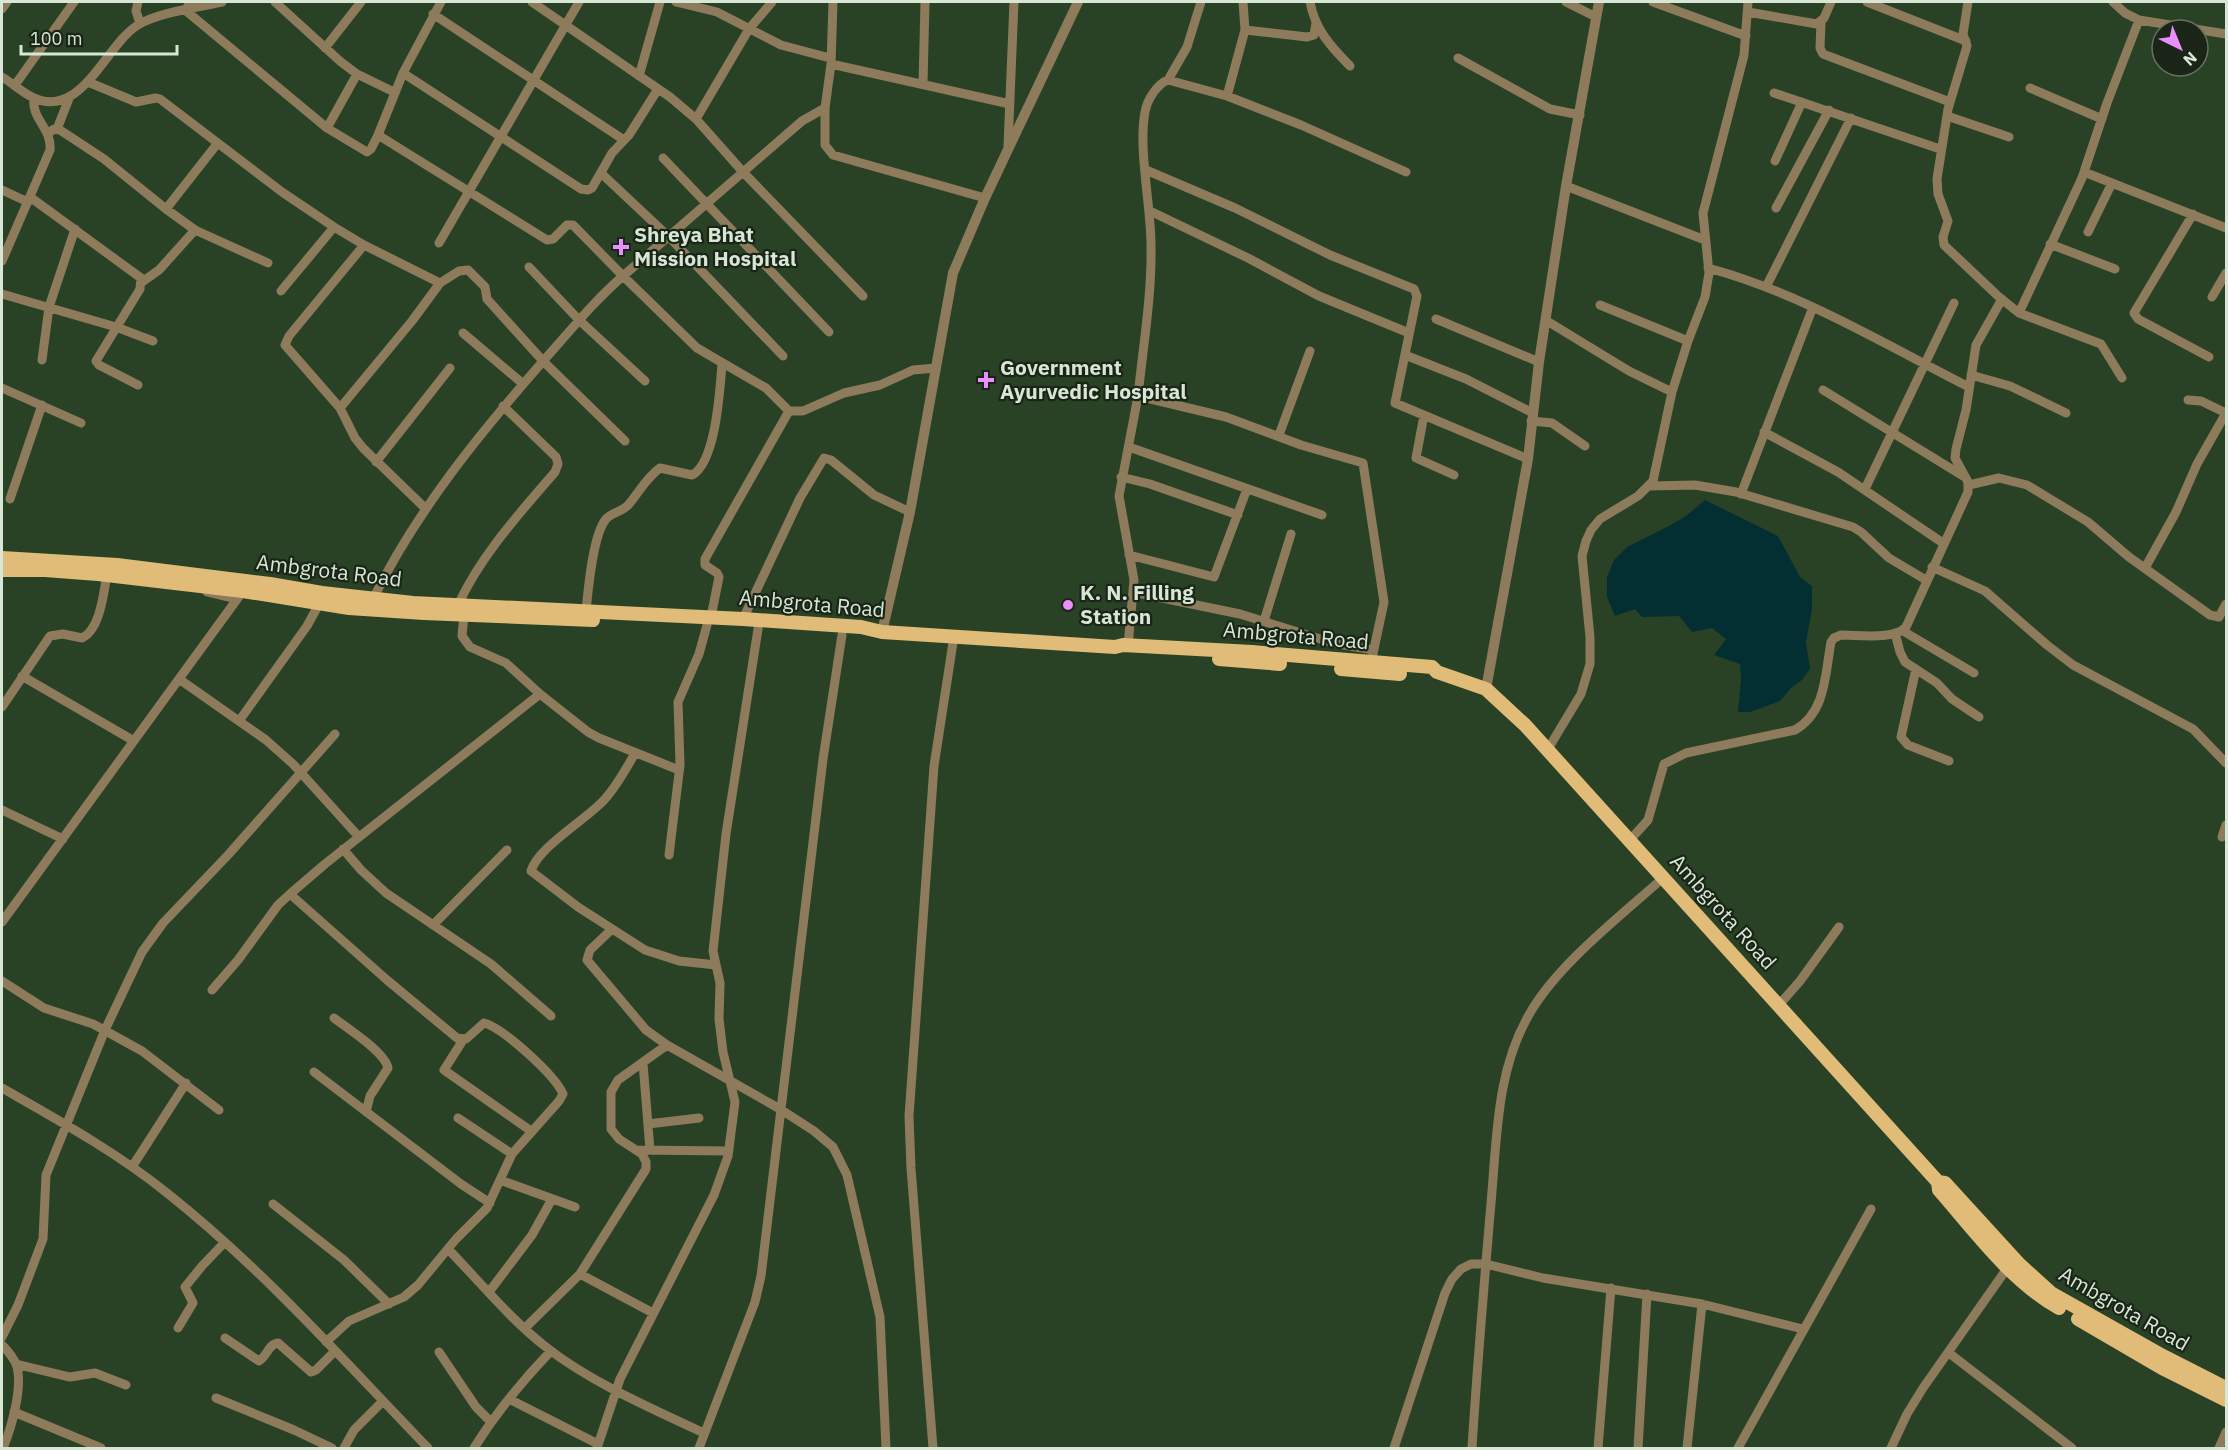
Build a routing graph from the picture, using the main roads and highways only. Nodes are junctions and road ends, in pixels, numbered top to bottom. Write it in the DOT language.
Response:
graph roads {
  1 [pos="2,558"];
  2 [pos="2,570"];
  3 [pos="461,610"];
  4 [pos="709,621"];
  5 [pos="877,631"];
  6 [pos="1124,646"];
  7 [pos="1437,672"];
  8 [pos="1938,1182"];
  9 [pos="2226,1388"];
  10 [pos="2226,1400"];
  1 -- 3 [label="main road, Ambgrota Road"];
  2 -- 3 [label="main road"];
  3 -- 4 [label="main road"];
  3 -- 4 [label="main road, Ambgrota Road"];
  4 -- 5 [label="main road, Ambgrota Road"];
  4 -- 5 [label="main road"];
  5 -- 6 [label="main road, Ambgrota Road"];
  6 -- 7 [label="main road, Ambgrota Road"];
  6 -- 7 [label="main road"];
  7 -- 8 [label="main road, Ambgrota Road"];
  8 -- 9 [label="main road, Ambgrota Road"];
  8 -- 10 [label="main road"];
}
